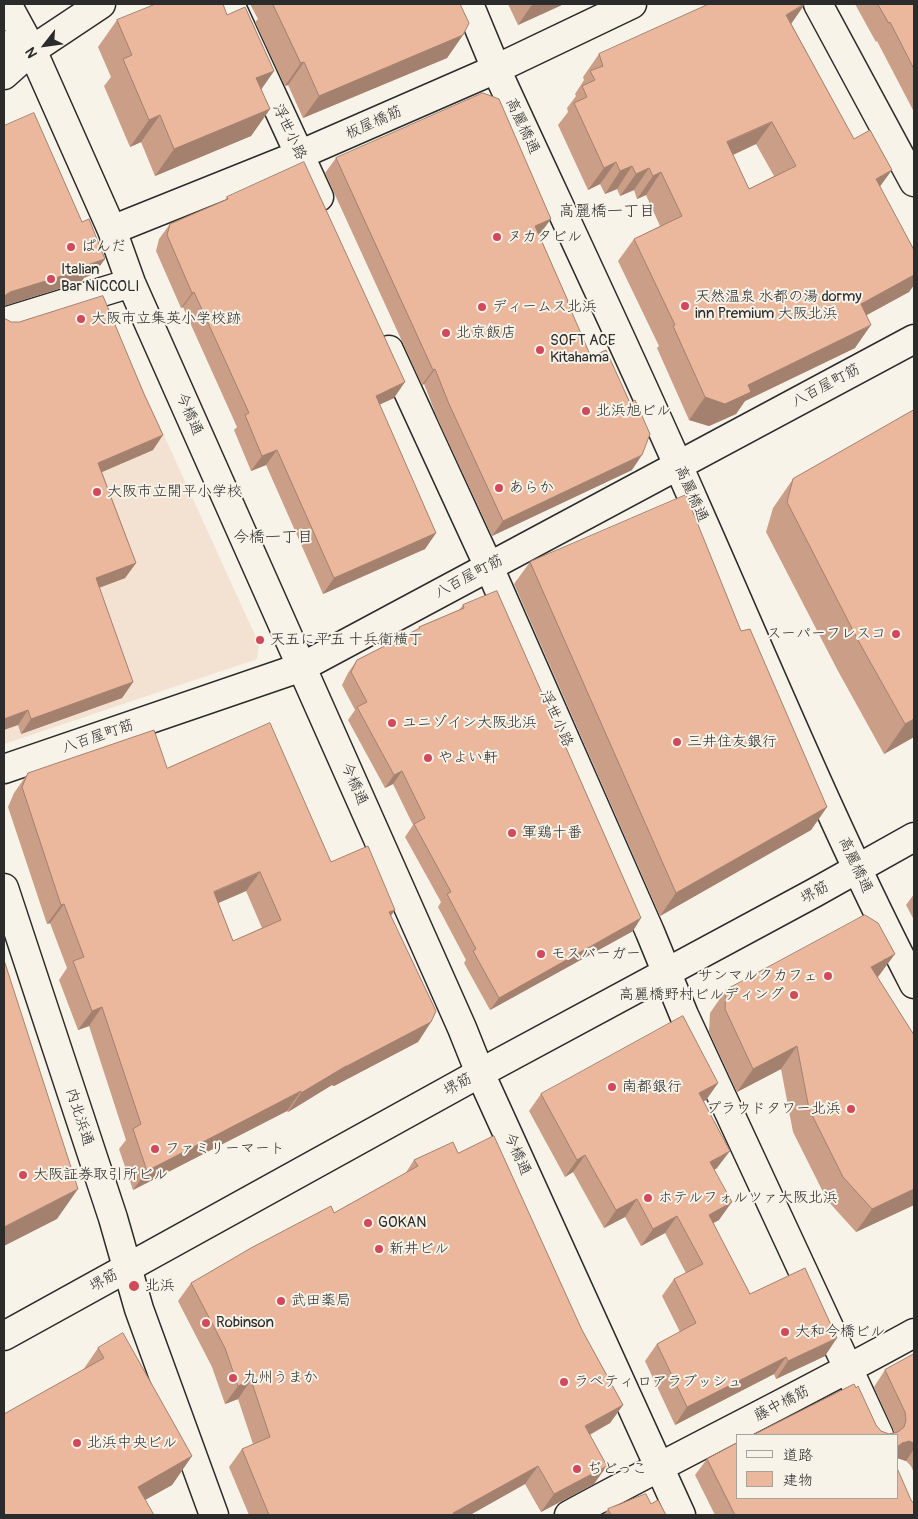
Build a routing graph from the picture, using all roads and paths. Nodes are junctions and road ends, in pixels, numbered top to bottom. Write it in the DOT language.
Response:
graph roads {
  1 [pos="6,4"];
  2 [pos="101,4"];
  3 [pos="230,4"];
  4 [pos="469,4"];
  5 [pos="632,4"];
  6 [pos="818,4"];
  7 [pos="4,45"];
  8 [pos="32,50"];
  9 [pos="496,69"];
  10 [pos="4,76"];
  11 [pos="299,155"];
  12 [pos="914,182"];
  13 [pos="328,218"];
  14 [pos="112,230"];
  15 [pos="131,283"];
  16 [pos="4,322"];
  17 [pos="378,325"];
  18 [pos="914,339"];
  19 [pos="678,465"];
  20 [pos="489,567"];
  21 [pos="302,667"];
  22 [pos="4,769"];
  23 [pos="914,838"];
  24 [pos="857,870"];
  25 [pos="4,888"];
  26 [pos="667,972"];
  27 [pos="914,984"];
  28 [pos="480,1073"];
  29 [pos="127,1268"];
  30 [pos="914,1333"];
  31 [pos="4,1336"];
  32 [pos="848,1370"];
  33 [pos="879,1434"];
  34 [pos="658,1467"];
  35 [pos="214,1515"];
  36 [pos="569,1515"];
  37 [pos="681,1515"];
  1 -- 8 [label="street, 今橋通"];
  2 -- 8 [label="street"];
  3 -- 11 [label="street, 浮世小路"];
  4 -- 9 [label="street, 高麗橋通"];
  5 -- 9 [label="street, 板屋橋筋"];
  6 -- 12 [label="street"];
  7 -- 8 [label="street"];
  8 -- 10 [label="street"];
  8 -- 14 [label="street, 今橋通"];
  9 -- 11 [label="street, 板屋橋筋"];
  9 -- 19 [label="street, 高麗橋通"];
  11 -- 13 [label="street, 浮世小路"];
  11 -- 14 [label="street, 板屋橋筋"];
  14 -- 15 [label="street, 今橋通"];
  15 -- 16 [label="street"];
  15 -- 21 [label="street, 今橋通"];
  17 -- 20 [label="street, 浮世小路"];
  18 -- 19 [label="street, 八百屋町筋"];
  19 -- 20 [label="street, 八百屋町筋"];
  19 -- 24 [label="street, 高麗橋通"];
  20 -- 21 [label="street, 八百屋町筋"];
  20 -- 26 [label="street, 浮世小路"];
  21 -- 22 [label="street, 八百屋町筋"];
  21 -- 28 [label="street, 今橋通"];
  23 -- 24 [label="street, 堺筋"];
  24 -- 26 [label="street, 堺筋"];
  24 -- 27 [label="street, 高麗橋通"];
  25 -- 29 [label="street, 内北浜通"];
  26 -- 28 [label="street, 堺筋"];
  26 -- 32 [label="street, 浮世小路"];
  28 -- 29 [label="street, 堺筋"];
  28 -- 34 [label="street, 今橋通"];
  29 -- 31 [label="street, 堺筋"];
  29 -- 35 [label="street, 内北浜通"];
  30 -- 32 [label="street, 藤中橋筋"];
  32 -- 33 [label="street, 浮世小路"];
  32 -- 34 [label="street, 藤中橋筋"];
  34 -- 36 [label="street, 藤中橋筋"];
  34 -- 37 [label="street, 今橋通"];
}
